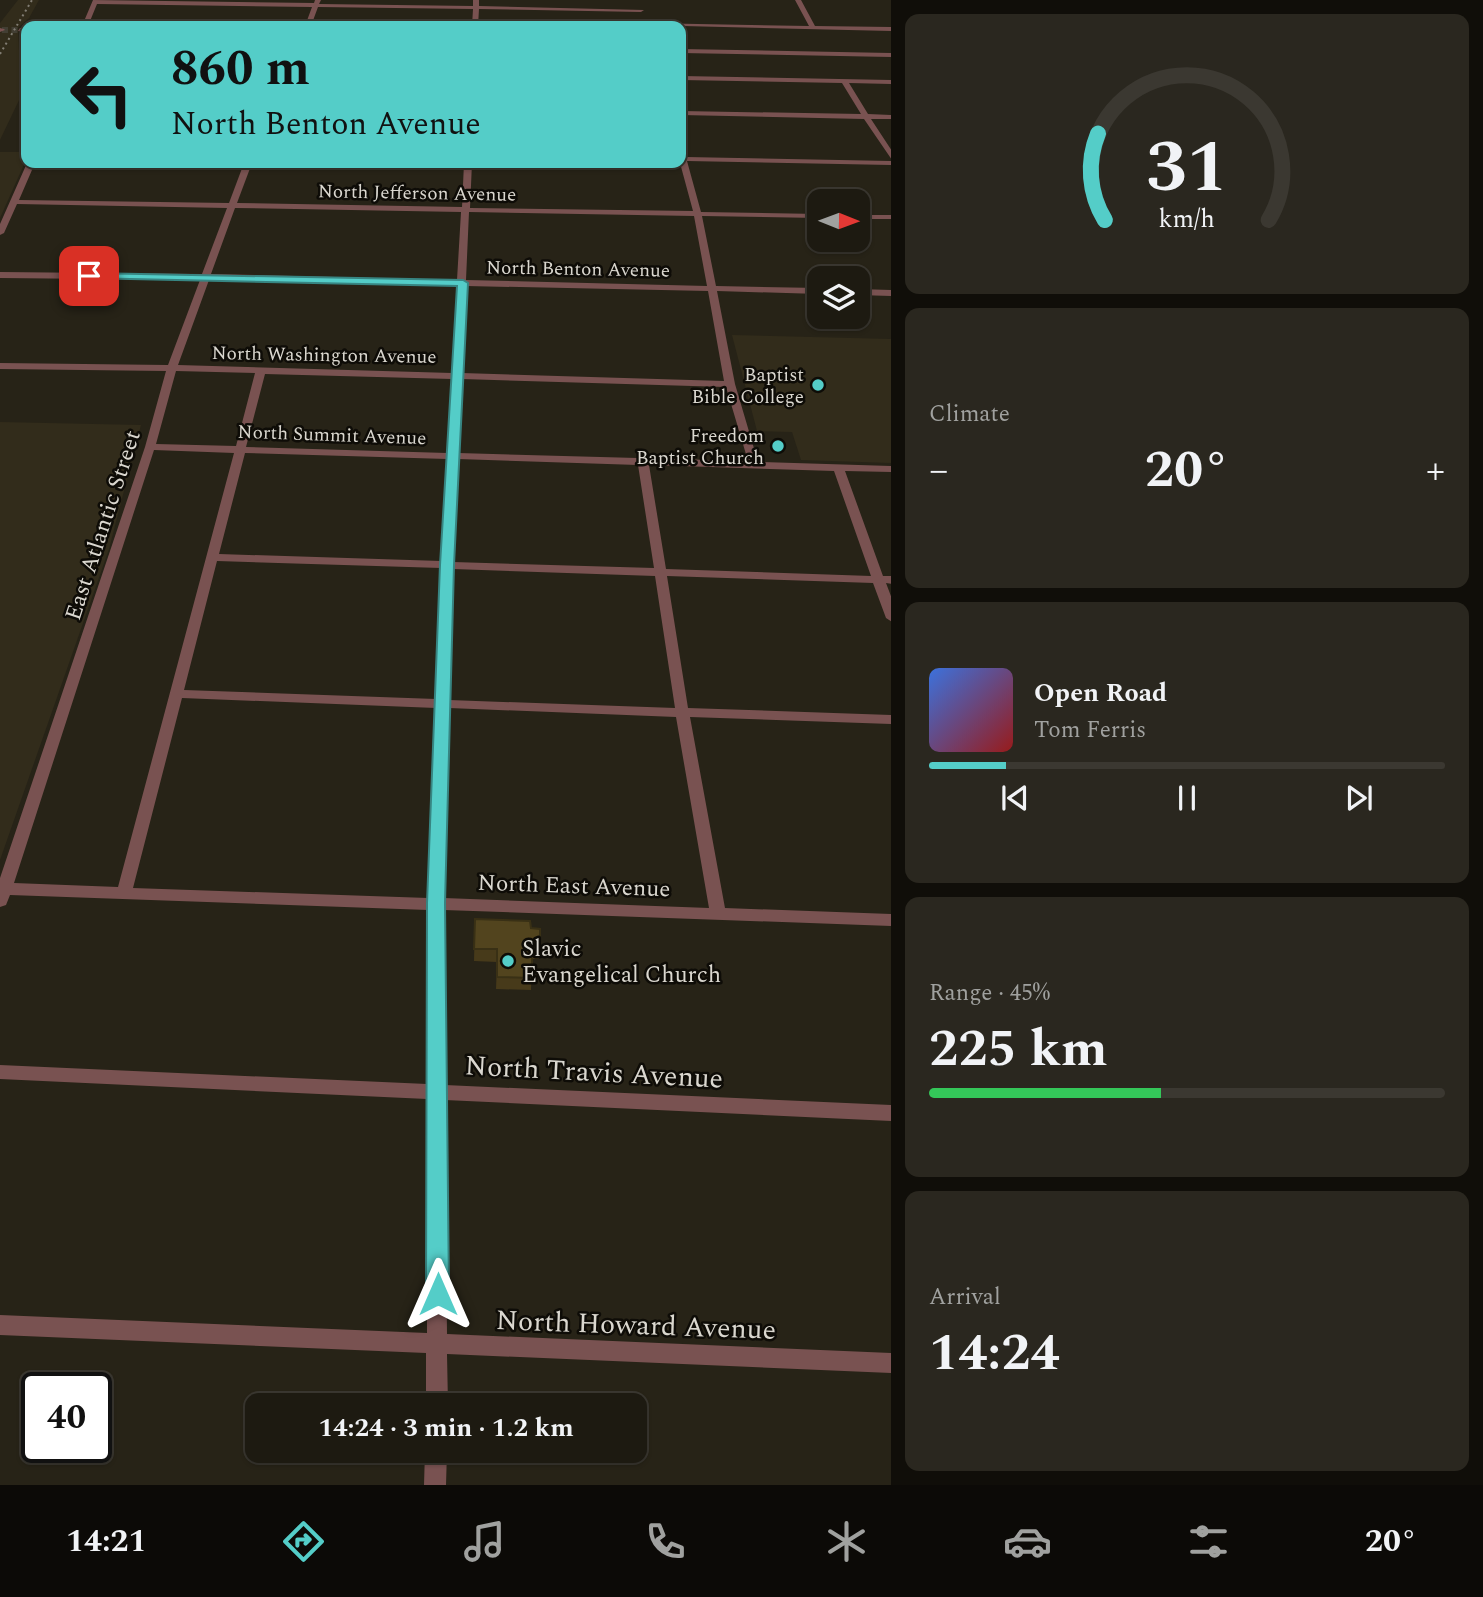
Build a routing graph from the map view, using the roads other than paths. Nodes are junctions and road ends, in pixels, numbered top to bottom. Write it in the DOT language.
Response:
graph roads {
  1 [pos="639,0"];
  2 [pos="798,0"];
  3 [pos="96,1"];
  4 [pos="317,3"];
  5 [pos="475,4"];
  6 [pos="641,10"];
  7 [pos="87,21"];
  8 [pos="309,21"];
  9 [pos="644,21"];
  10 [pos="686,26"];
  11 [pos="813,28"];
  12 [pos="891,29"];
  13 [pos="686,51"];
  14 [pos="891,55"];
  15 [pos="686,78"];
  16 [pos="844,81"];
  17 [pos="891,82"];
  18 [pos="686,113"];
  19 [pos="867,117"];
  20 [pos="891,117"];
  21 [pos="686,157"];
  22 [pos="891,160"];
  23 [pos="29,168"];
  24 [pos="246,168"];
  25 [pos="468,168"];
  26 [pos="684,168"];
  27 [pos="15,202"];
  28 [pos="232,203"];
  29 [pos="466,208"];
  30 [pos="697,213"];
  31 [pos="807,216"];
  32 [pos="870,217"];
  33 [pos="891,217"];
  34 [pos="0,233"];
  35 [pos="0,275"];
  36 [pos="206,277"];
  37 [pos="463,283"];
  38 [pos="712,289"];
  39 [pos="807,291"];
  40 [pos="870,292"];
  41 [pos="891,293"];
  42 [pos="0,366"];
  43 [pos="172,368"];
  44 [pos="261,370"];
  45 [pos="458,375"];
  46 [pos="730,384"];
  47 [pos="150,447"];
  48 [pos="240,449"];
  49 [pos="453,456"];
  50 [pos="643,462"];
  51 [pos="754,465"];
  52 [pos="838,467"];
  53 [pos="891,469"];
  54 [pos="212,557"];
  55 [pos="447,565"];
  56 [pos="660,572"];
  57 [pos="885,580"];
  58 [pos="891,618"];
  59 [pos="177,694"];
  60 [pos="442,704"];
  61 [pos="682,712"];
  62 [pos="891,720"];
  63 [pos="124,893"];
  64 [pos="2,895"];
  65 [pos="436,903"];
  66 [pos="718,913"];
  67 [pos="891,920"];
  68 [pos="0,1072"];
  69 [pos="438,1092"];
  70 [pos="891,1113"];
  71 [pos="0,1325"];
  72 [pos="438,1344"];
  73 [pos="891,1363"];
  74 [pos="437,1393"];
  75 [pos="436,1463"];
  76 [pos="435,1485"];
  1 -- 6 [label="street"];
  2 -- 11 [label="street"];
  3 -- 4 [label="street"];
  3 -- 7 [label="street"];
  4 -- 5 [label="street"];
  4 -- 8 [label="street"];
  5 -- 6 [label="street"];
  6 -- 9 [label="street"];
  10 -- 11 [label="street"];
  11 -- 12 [label="street"];
  13 -- 14 [label="street"];
  15 -- 16 [label="street"];
  16 -- 17 [label="street"];
  16 -- 19 [label="street"];
  18 -- 19 [label="street"];
  19 -- 20 [label="street"];
  19 -- 22 [label="street"];
  21 -- 22 [label="street"];
  23 -- 27 [label="street"];
  24 -- 28 [label="street, East Atlantic Street"];
  25 -- 29 [label="street"];
  26 -- 30 [label="street"];
  27 -- 28 [label="street, North Jefferson Avenue"];
  27 -- 34 [label="street"];
  28 -- 29 [label="street, North Jefferson Avenue"];
  28 -- 36 [label="street, East Atlantic Street"];
  29 -- 30 [label="street, North Jefferson Avenue"];
  29 -- 37 [label="street"];
  30 -- 31 [label="street, North Jefferson Avenue"];
  30 -- 38 [label="street"];
  32 -- 33 [label="street"];
  35 -- 36 [label="street, North Benton Avenue"];
  36 -- 37 [label="street, North Benton Avenue"];
  36 -- 43 [label="street, East Atlantic Street"];
  37 -- 38 [label="street, North Benton Avenue"];
  37 -- 45 [label="street"];
  38 -- 39 [label="street, North Benton Avenue"];
  38 -- 46 [label="street"];
  40 -- 41 [label="street"];
  42 -- 43 [label="street, North Washington Avenue"];
  43 -- 44 [label="street, North Washington Avenue"];
  43 -- 47 [label="street, East Atlantic Street"];
  44 -- 45 [label="street, North Washington Avenue"];
  44 -- 48 [label="street"];
  45 -- 46 [label="street, North Washington Avenue"];
  45 -- 49 [label="street"];
  46 -- 51 [label="street"];
  47 -- 48 [label="street, North Summit Avenue"];
  47 -- 64 [label="street, East Atlantic Street"];
  48 -- 49 [label="street, North Summit Avenue"];
  48 -- 54 [label="street"];
  49 -- 50 [label="street, North Summit Avenue"];
  49 -- 55 [label="street"];
  50 -- 51 [label="street, North Summit Avenue"];
  50 -- 56 [label="street"];
  51 -- 52 [label="street, North Summit Avenue"];
  52 -- 53 [label="street, North Summit Avenue"];
  52 -- 57 [label="street"];
  54 -- 55 [label="street"];
  54 -- 59 [label="street"];
  55 -- 56 [label="street"];
  55 -- 60 [label="street"];
  56 -- 57 [label="street"];
  56 -- 61 [label="street"];
  57 -- 58 [label="street"];
  59 -- 60 [label="street"];
  59 -- 63 [label="street"];
  60 -- 61 [label="street"];
  60 -- 65 [label="street"];
  61 -- 62 [label="street"];
  61 -- 66 [label="street"];
  63 -- 64 [label="street, North East Avenue"];
  63 -- 65 [label="street, North East Avenue"];
  65 -- 66 [label="street, North East Avenue"];
  65 -- 69 [label="street"];
  66 -- 67 [label="street, North East Avenue"];
  68 -- 69 [label="street, North Travis Avenue"];
  69 -- 70 [label="street, North Travis Avenue"];
  69 -- 72 [label="street"];
  71 -- 72 [label="street, North Howard Avenue"];
  72 -- 73 [label="street, North Howard Avenue"];
  72 -- 74 [label="street"];
  75 -- 76 [label="street"];
}
